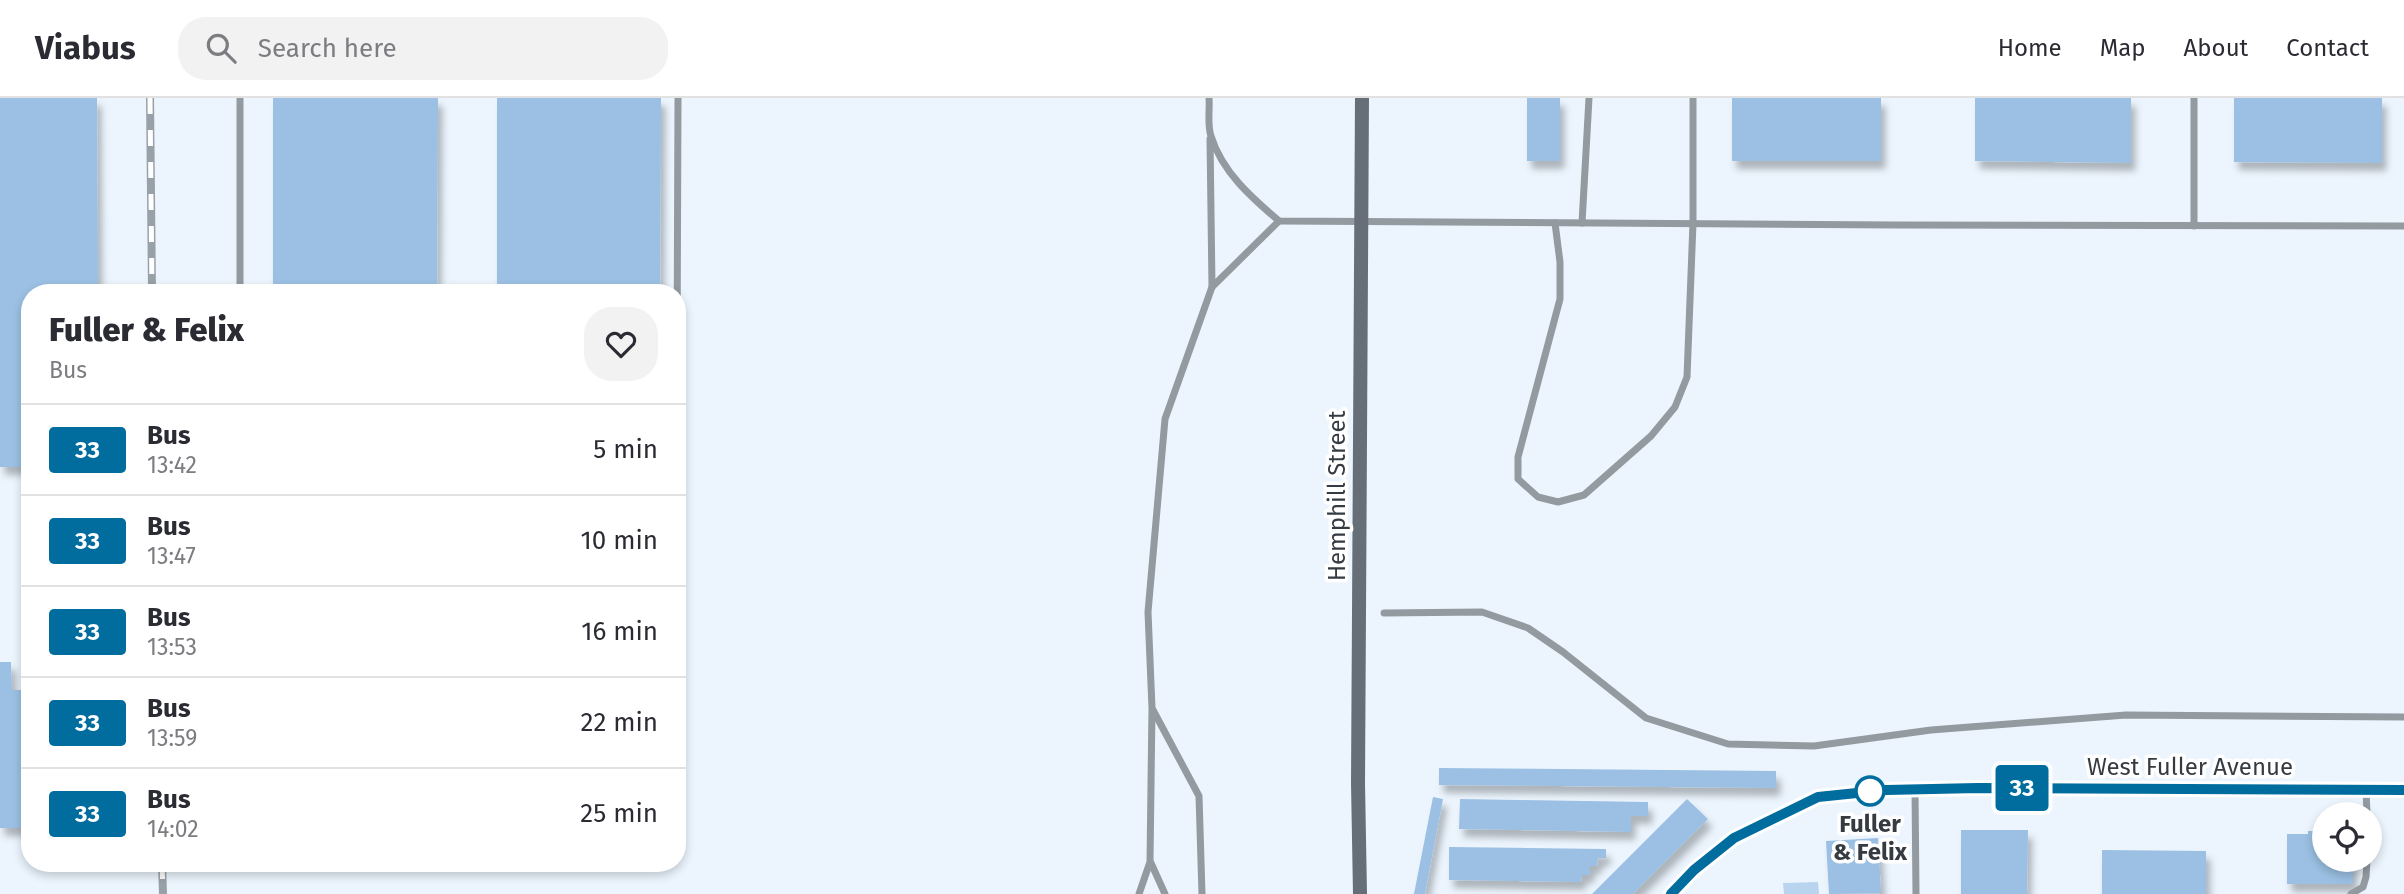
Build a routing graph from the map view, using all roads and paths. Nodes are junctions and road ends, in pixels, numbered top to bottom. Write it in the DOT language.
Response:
graph roads {
  1 [pos="240,98"];
  2 [pos="678,98"];
  3 [pos="1209,98"];
  4 [pos="1362,98"];
  5 [pos="1589,98"];
  6 [pos="1693,98"];
  7 [pos="2194,98"];
  8 [pos="1210,135"];
  9 [pos="1279,221"];
  10 [pos="1555,223"];
  11 [pos="1582,223"];
  12 [pos="1693,223"];
  13 [pos="2194,226"];
  14 [pos="2404,226"];
  15 [pos="240,284"];
  16 [pos="677,284"];
  17 [pos="1212,287"];
  18 [pos="1384,613"];
  19 [pos="1152,708"];
  20 [pos="2404,717"];
  21 [pos="1914,789"];
  22 [pos="2366,790"];
  23 [pos="2404,790"];
  24 [pos="2366,802"];
  25 [pos="1150,862"];
  26 [pos="2366,872"];
  27 [pos="1139,894"];
  28 [pos="1164,894"];
  29 [pos="1202,894"];
  30 [pos="1360,894"];
  31 [pos="1671,894"];
  32 [pos="1916,894"];
  33 [pos="2351,894"];
  1 -- 15 [label="lane"];
  2 -- 16 [label="lane"];
  3 -- 8 [label="lane"];
  4 -- 30 [label="main road, Hemphill Street, bridge"];
  5 -- 11 [label="lane"];
  6 -- 12 [label="lane"];
  7 -- 13 [label="lane"];
  8 -- 9 [label="lane"];
  8 -- 17 [label="lane"];
  9 -- 10 [label="lane"];
  9 -- 17 [label="lane"];
  10 -- 11 [label="lane"];
  10 -- 12 [label="lane"];
  11 -- 12 [label="lane"];
  12 -- 13 [label="lane"];
  13 -- 14 [label="lane"];
  17 -- 19 [label="lane"];
  18 -- 20 [label="lane"];
  19 -- 25 [label="lane"];
  19 -- 29 [label="lane"];
  21 -- 22 [label="street, West Fuller Avenue"];
  21 -- 31 [label="street, West Fuller Avenue"];
  21 -- 32 [label="lane"];
  22 -- 23 [label="street, West Fuller Avenue"];
  22 -- 24 [label="lane"];
  25 -- 27 [label="lane"];
  25 -- 28 [label="lane"];
  26 -- 33 [label="lane"];
}
